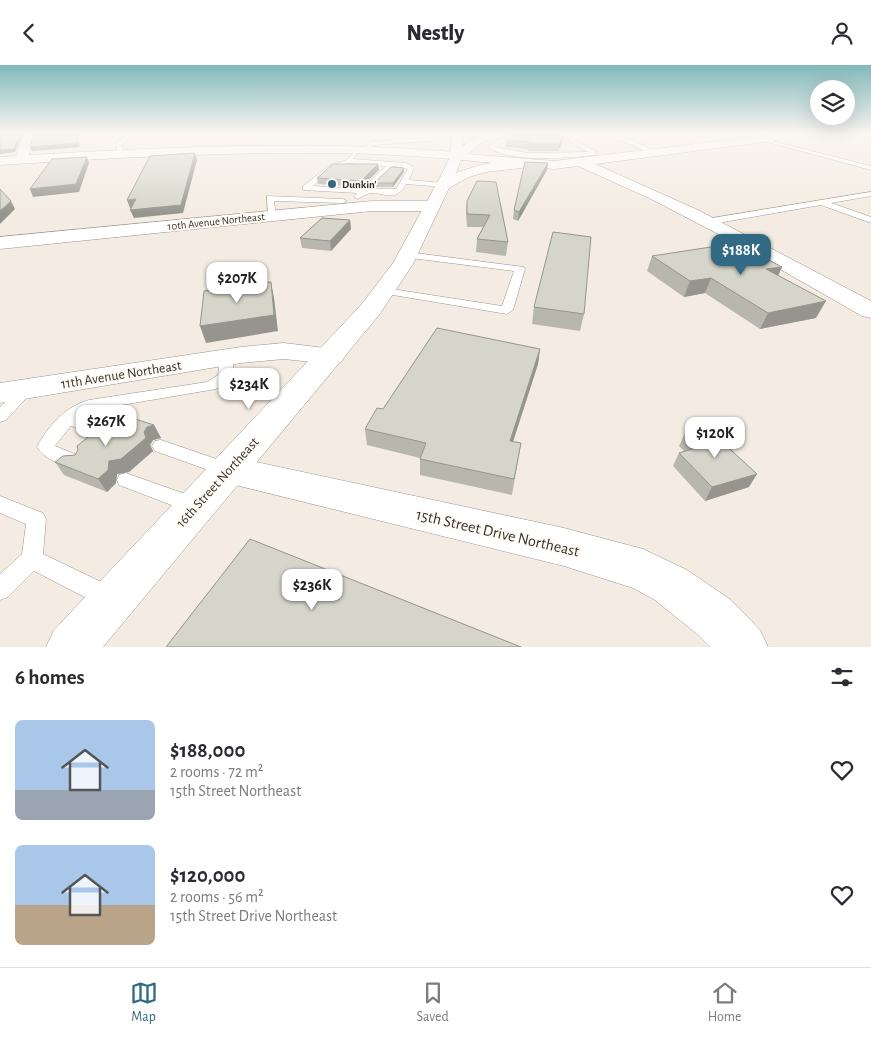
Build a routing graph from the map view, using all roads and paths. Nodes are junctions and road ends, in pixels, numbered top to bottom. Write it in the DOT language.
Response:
graph roads {
  1 [pos="18,160"];
  2 [pos="387,160"];
  3 [pos="450,160"];
  4 [pos="462,160"];
  5 [pos="577,160"];
  6 [pos="591,160"];
  7 [pos="842,160"];
  8 [pos="0,161"];
  9 [pos="349,161"];
  10 [pos="529,163"];
  11 [pos="391,164"];
  12 [pos="871,168"];
  13 [pos="404,182"];
  14 [pos="444,183"];
  15 [pos="871,194"];
  16 [pos="852,197"];
  17 [pos="357,200"];
  18 [pos="820,202"];
  19 [pos="871,204"];
  20 [pos="871,220"];
  21 [pos="706,221"];
  22 [pos="0,243"];
  23 [pos="407,255"];
  24 [pos="385,291"];
  25 [pos="871,311"];
  26 [pos="331,356"];
  27 [pos="227,357"];
  28 [pos="13,391"];
  29 [pos="0,416"];
  30 [pos="68,419"];
  31 [pos="115,433"];
  32 [pos="161,446"];
  33 [pos="76,462"];
  34 [pos="228,469"];
  35 [pos="126,480"];
  36 [pos="0,504"];
  37 [pos="195,507"];
  38 [pos="32,559"];
  39 [pos="0,589"];
  40 [pos="113,599"];
  41 [pos="71,647"];
  42 [pos="743,647"];
  1 -- 8 [label="street"];
  2 -- 14 [label="street"];
  3 -- 14 [label="street, 16th Street Northeast"];
  4 -- 14 [label="street"];
  5 -- 10 [label="street"];
  6 -- 21 [label="street"];
  7 -- 12 [label="lane"];
  9 -- 11 [label="lane"];
  9 -- 17 [label="lane"];
  10 -- 14 [label="street"];
  10 -- 14 [label="street"];
  11 -- 13 [label="lane"];
  11 -- 17 [label="lane"];
  13 -- 14 [label="lane"];
  13 -- 17 [label="lane"];
  14 -- 17 [label="street, 10th Avenue Northeast"];
  14 -- 23 [label="street, 16th Street Northeast"];
  15 -- 16 [label="lane"];
  16 -- 18 [label="lane"];
  16 -- 19 [label="lane"];
  17 -- 22 [label="street, 10th Avenue Northeast"];
  18 -- 20 [label="lane"];
  18 -- 21 [label="lane"];
  21 -- 25 [label="street"];
  23 -- 24 [label="street, 16th Street Northeast"];
  23 -- 24 [label="lane"];
  24 -- 26 [label="street, 16th Street Northeast"];
  26 -- 27 [label="street, 11th Avenue Northeast"];
  26 -- 34 [label="street, 16th Street Northeast"];
  27 -- 28 [label="street, 11th Avenue Northeast"];
  27 -- 30 [label="lane"];
  28 -- 29 [label="lane"];
  30 -- 31 [label="lane"];
  30 -- 33 [label="lane"];
  32 -- 34 [label="lane"];
  34 -- 37 [label="street, 16th Street Northeast"];
  34 -- 42 [label="street, 15th Street Drive Northeast"];
  35 -- 37 [label="lane"];
  36 -- 38 [label="lane"];
  37 -- 40 [label="street, 16th Street Northeast"];
  38 -- 39 [label="lane"];
  38 -- 40 [label="lane"];
  40 -- 41 [label="street, 16th Street Northeast"];
}
